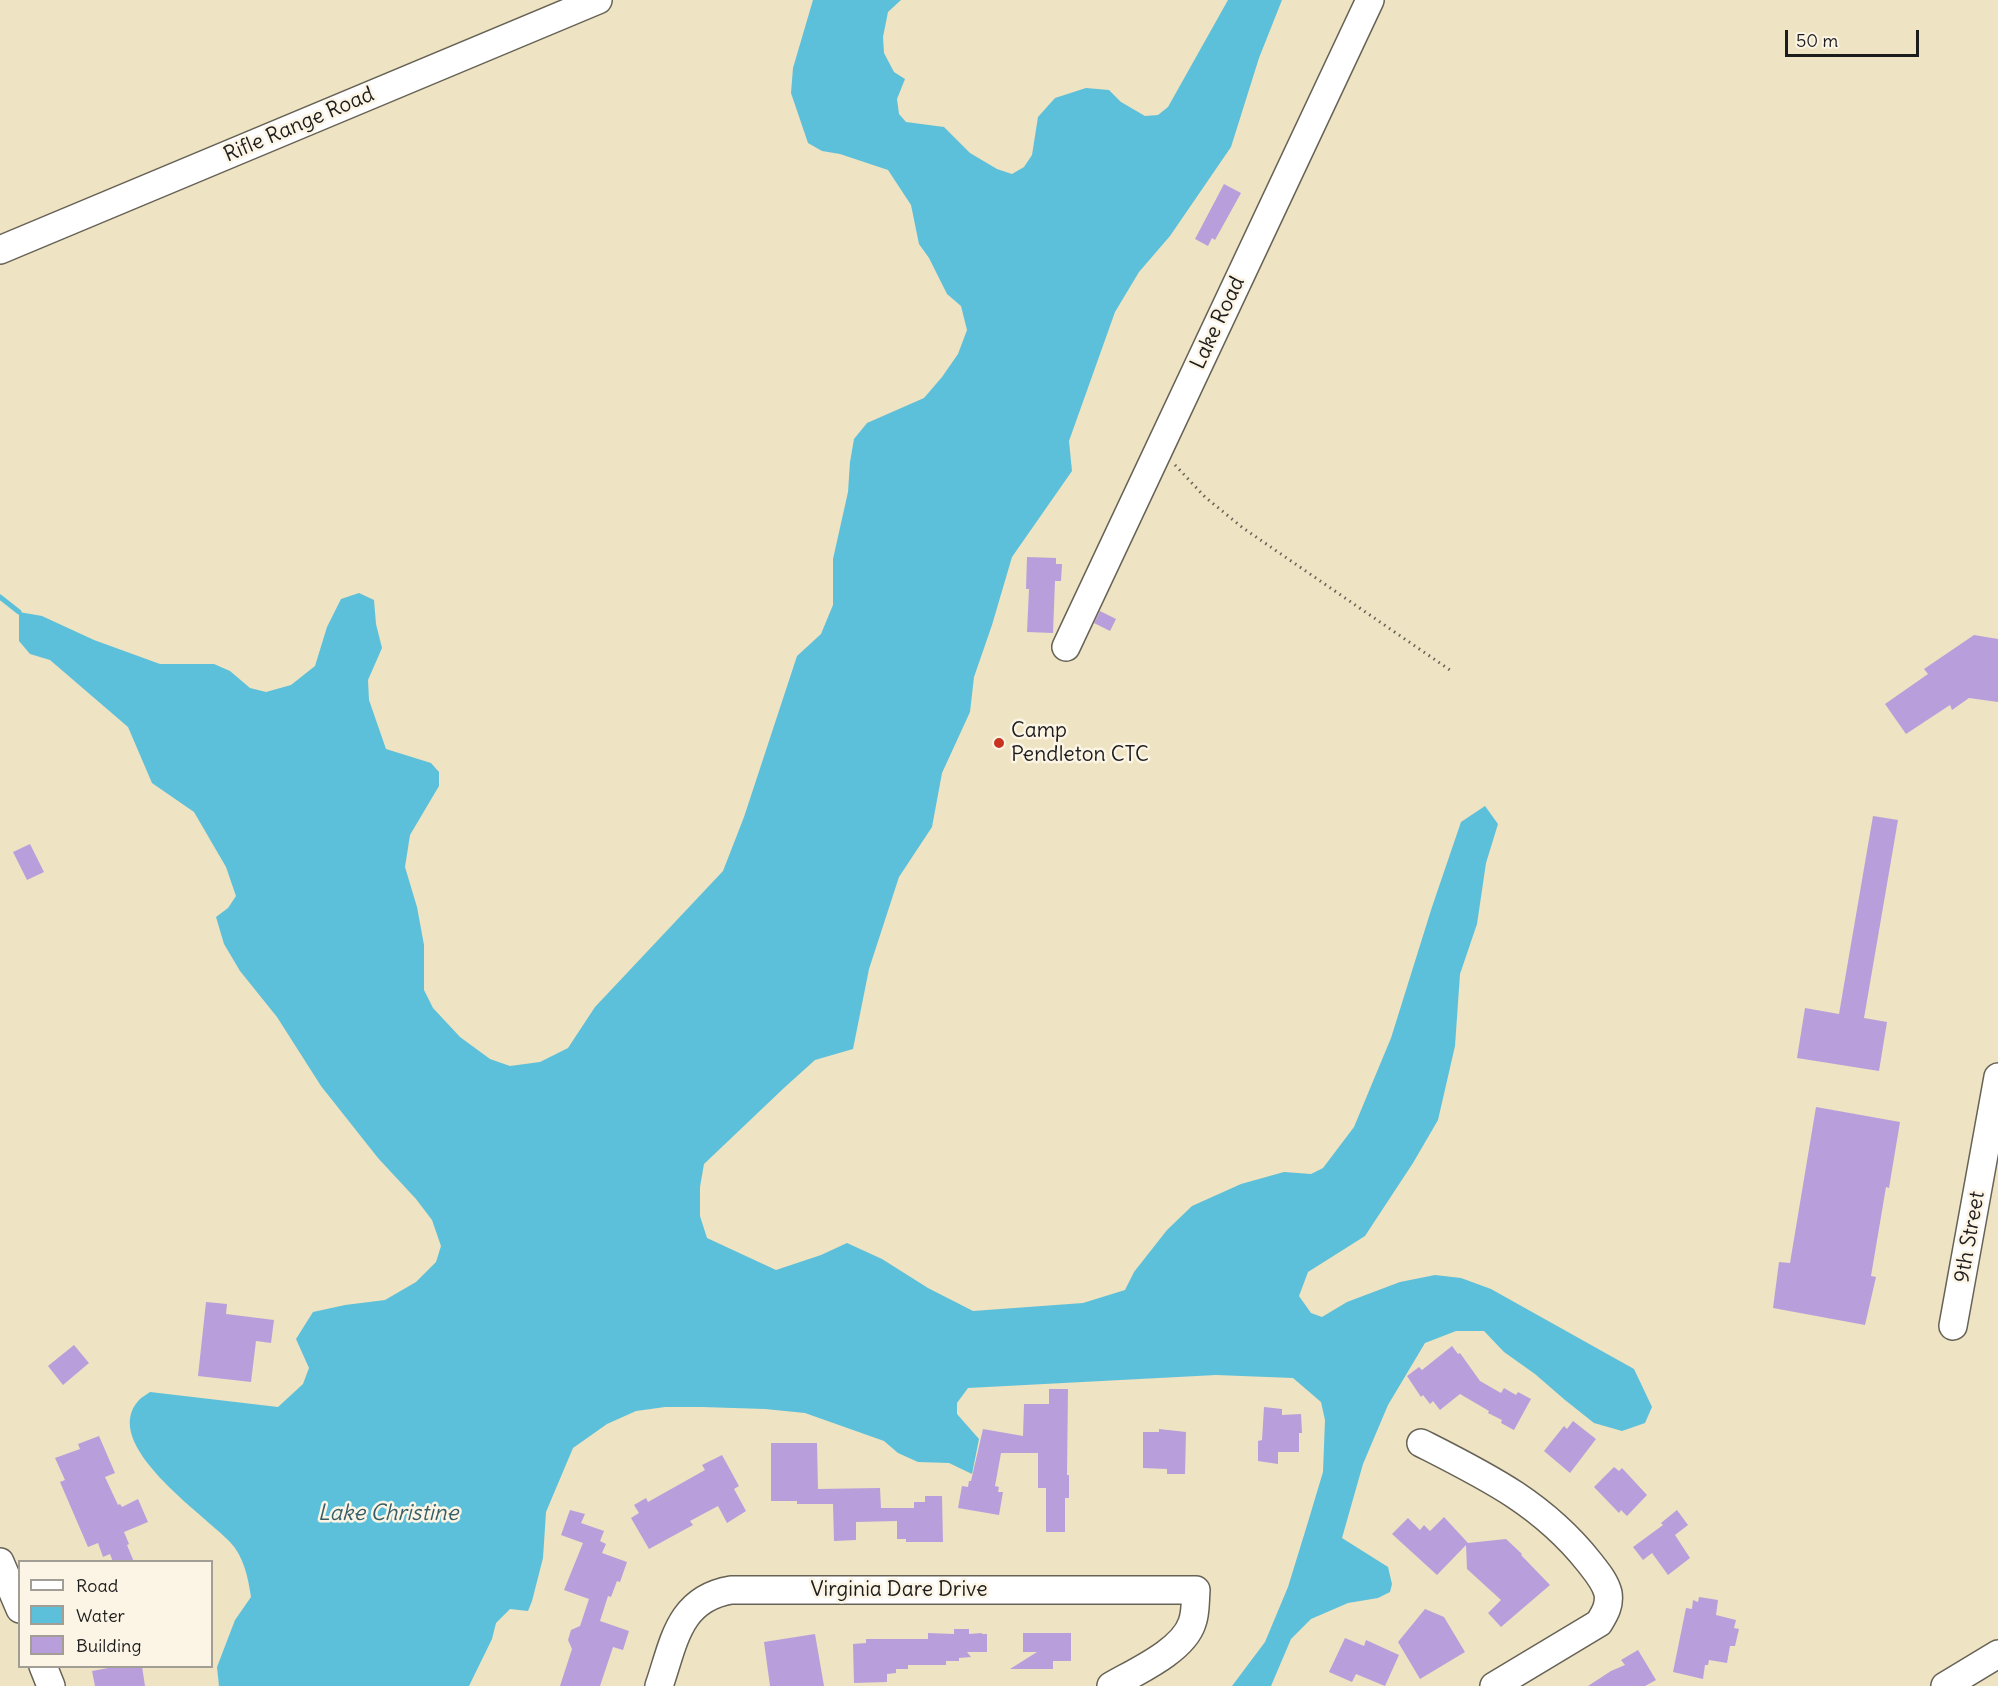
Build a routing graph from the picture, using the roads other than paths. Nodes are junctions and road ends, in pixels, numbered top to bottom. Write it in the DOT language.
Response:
graph roads {
  1 [pos="598,0"];
  2 [pos="1370,0"];
  3 [pos="0,250"];
  4 [pos="1066,647"];
  5 [pos="1998,1077"];
  6 [pos="1993,1142"];
  7 [pos="1953,1326"];
  8 [pos="1421,1443"];
  9 [pos="0,1562"];
  10 [pos="18,1604"];
  11 [pos="1998,1654"];
  12 [pos="44,1668"];
  13 [pos="51,1686"];
  14 [pos="659,1686"];
  15 [pos="1111,1686"];
  16 [pos="1494,1686"];
  17 [pos="1945,1686"];
  1 -- 3 [label="street, Rifle Range Road"];
  2 -- 4 [label="street, Lake Road"];
  5 -- 6 [label="street, 9th Street"];
  6 -- 7 [label="street, 9th Street"];
  8 -- 16 [label="street"];
  9 -- 10 [label="street"];
  11 -- 17 [label="street"];
  12 -- 13 [label="street"];
  14 -- 15 [label="street, Virginia Dare Drive"];
}
